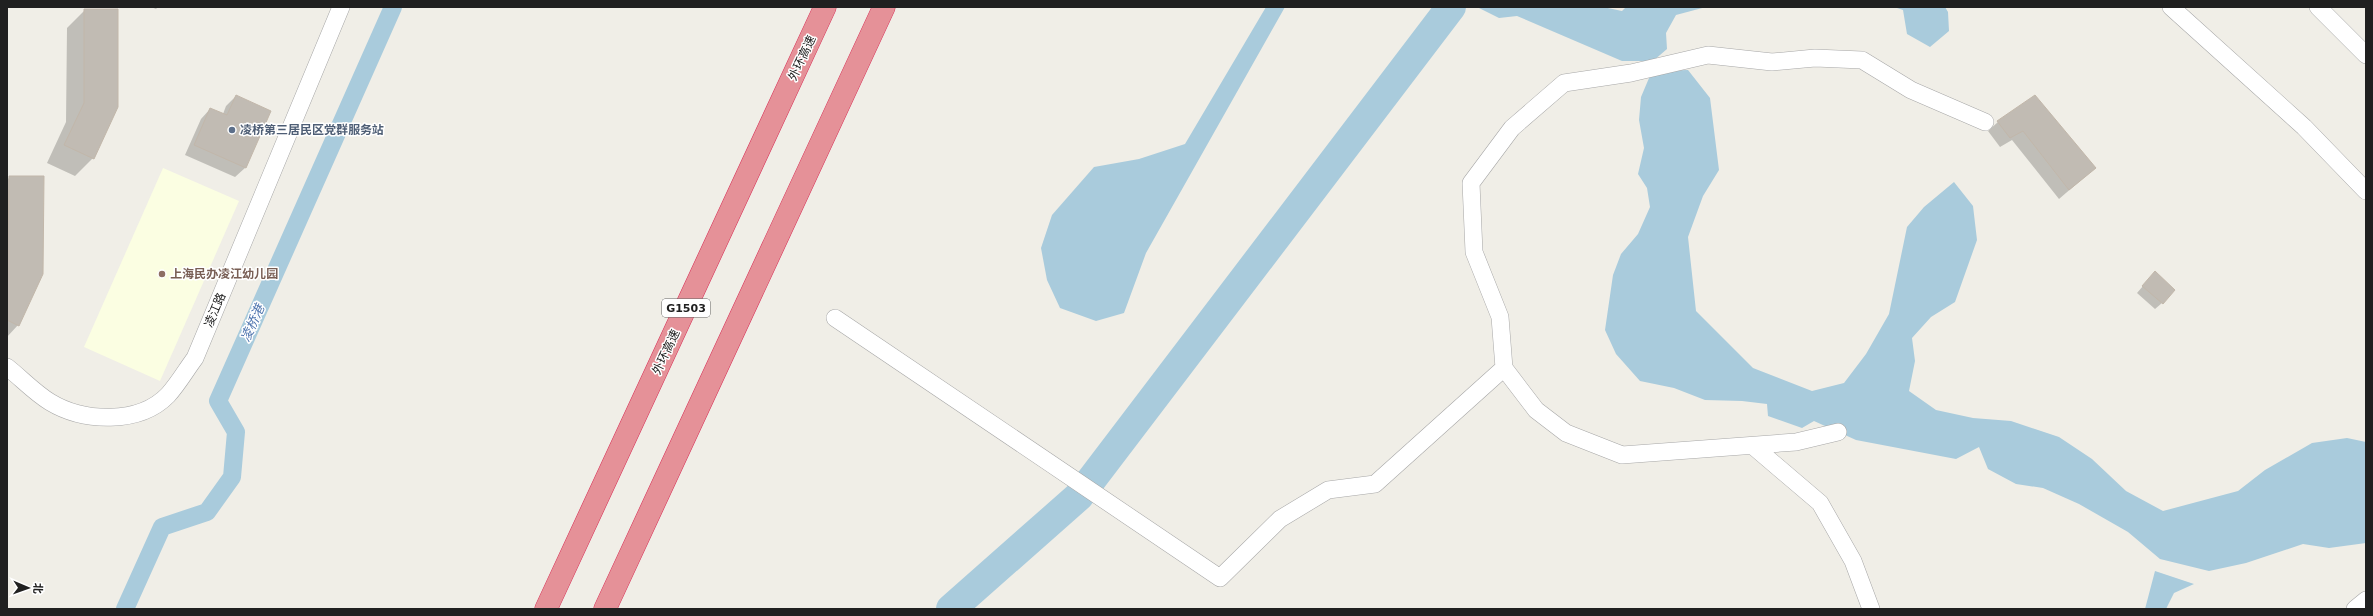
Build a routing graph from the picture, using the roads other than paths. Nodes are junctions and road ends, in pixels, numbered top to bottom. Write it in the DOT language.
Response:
graph roads {
  1 [pos="341,7"];
  2 [pos="825,7"];
  3 [pos="884,7"];
  4 [pos="2171,7"];
  5 [pos="2318,7"];
  6 [pos="2366,55"];
  7 [pos="1985,122"];
  8 [pos="2366,191"];
  9 [pos="835,318"];
  10 [pos="7,367"];
  11 [pos="1504,368"];
  12 [pos="1838,432"];
  13 [pos="1754,446"];
  14 [pos="2366,600"];
  15 [pos="545,609"];
  16 [pos="605,609"];
  17 [pos="1871,609"];
  18 [pos="2355,609"];
  1 -- 10 [label="street, 凌江路"];
  2 -- 15 [label="highway, 外环高速 / G1503"];
  3 -- 16 [label="highway"];
  4 -- 8 [label="street"];
  5 -- 6 [label="street"];
  7 -- 11 [label="street"];
  9 -- 11 [label="street"];
  11 -- 13 [label="street"];
  12 -- 13 [label="street"];
  13 -- 17 [label="street"];
  14 -- 18 [label="street"];
}
